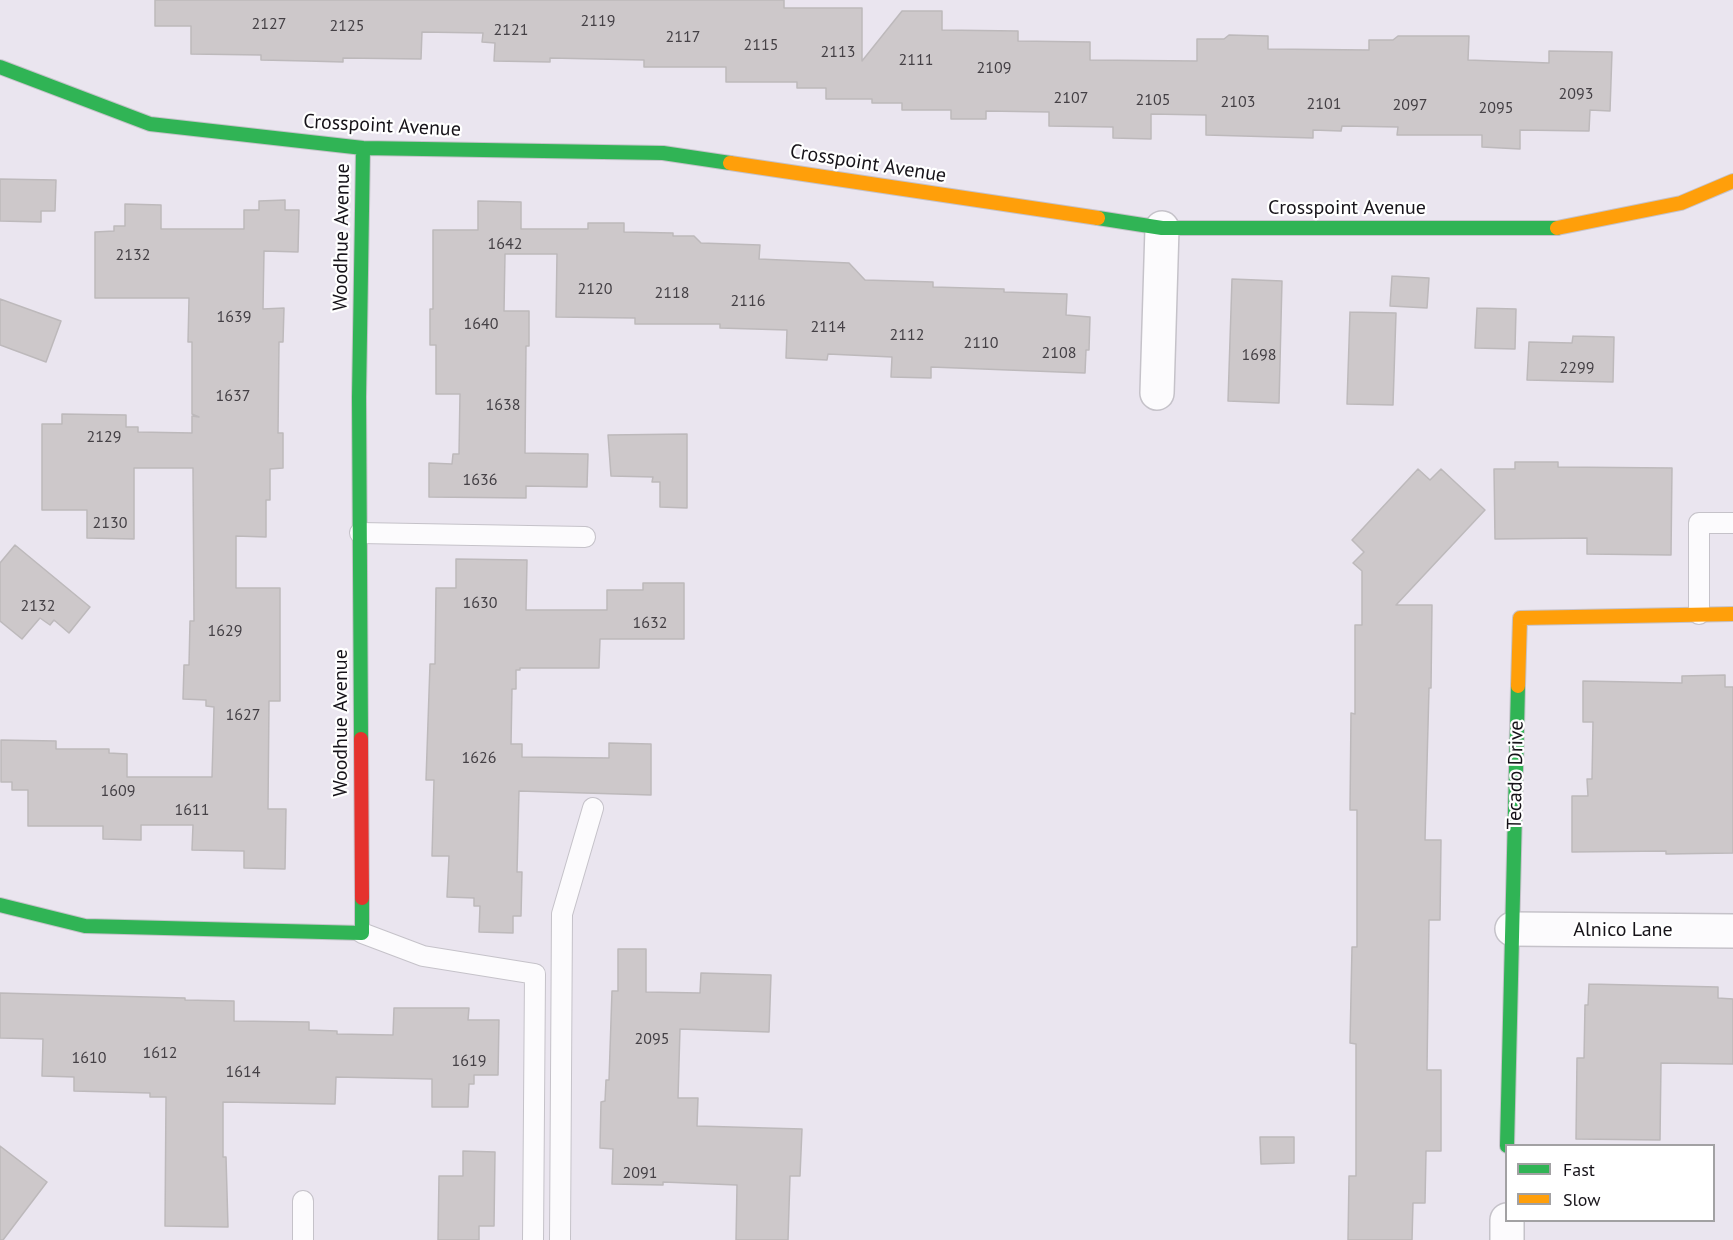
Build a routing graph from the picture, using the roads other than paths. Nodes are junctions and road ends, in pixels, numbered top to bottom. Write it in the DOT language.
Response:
graph roads {
  1 [pos="0,67"];
  2 [pos="363,148"];
  3 [pos="1733,180"];
  4 [pos="1162,228"];
  5 [pos="1157,393"];
  6 [pos="1733,524"];
  7 [pos="360,533"];
  8 [pos="585,537"];
  9 [pos="1699,614"];
  10 [pos="1733,614"];
  11 [pos="593,808"];
  12 [pos="0,905"];
  13 [pos="1512,929"];
  14 [pos="1733,931"];
  15 [pos="362,933"];
  16 [pos="1507,1144"];
  17 [pos="303,1201"];
  18 [pos="1507,1222"];
  19 [pos="303,1240"];
  20 [pos="533,1240"];
  21 [pos="560,1240"];
  22 [pos="1507,1240"];
  1 -- 2 [label="street, Crosspoint Avenue"];
  2 -- 4 [label="street, Crosspoint Avenue"];
  2 -- 7 [label="street, Woodhue Avenue"];
  3 -- 4 [label="street, Crosspoint Avenue"];
  4 -- 5 [label="street"];
  6 -- 9 [label="lane"];
  7 -- 8 [label="lane"];
  7 -- 15 [label="street, Woodhue Avenue"];
  9 -- 10 [label="street, Tecado Drive"];
  9 -- 13 [label="street, Tecado Drive"];
  11 -- 21 [label="lane"];
  12 -- 15 [label="street"];
  13 -- 14 [label="street, Alnico Lane"];
  13 -- 16 [label="street, Tecado Drive"];
  15 -- 20 [label="lane"];
  17 -- 19 [label="lane"];
  18 -- 22 [label="street"];
}
